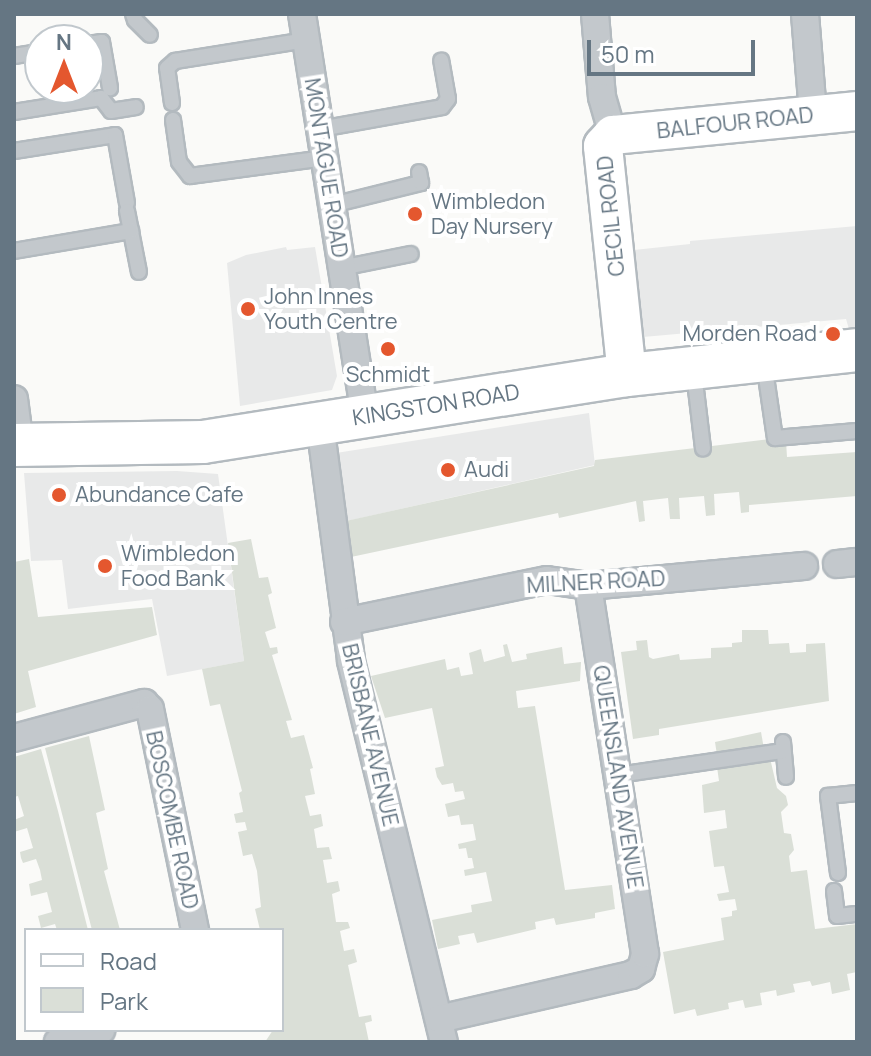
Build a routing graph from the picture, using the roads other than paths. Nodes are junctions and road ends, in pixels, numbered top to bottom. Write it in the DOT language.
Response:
graph roads {
  1 [pos="133,14"];
  2 [pos="302,14"];
  3 [pos="595,14"];
  4 [pos="805,14"];
  5 [pos="150,35"];
  6 [pos="306,40"];
  7 [pos="104,54"];
  8 [pos="441,61"];
  9 [pos="110,88"];
  10 [pos="172,103"];
  11 [pos="136,107"];
  12 [pos="857,111"];
  13 [pos="14,112"];
  14 [pos="813,114"];
  15 [pos="173,120"];
  16 [pos="320,129"];
  17 [pos="613,135"];
  18 [pos="14,151"];
  19 [pos="325,158"];
  20 [pos="419,172"];
  21 [pos="332,205"];
  22 [pos="131,231"];
  23 [pos="14,251"];
  24 [pos="411,254"];
  25 [pos="341,268"];
  26 [pos="139,272"];
  27 [pos="857,350"];
  28 [pos="764,358"];
  29 [pos="693,367"];
  30 [pos="627,375"];
  31 [pos="14,399"];
  32 [pos="365,417"];
  33 [pos="320,424"];
  34 [pos="857,431"];
  35 [pos="17,445"];
  36 [pos="703,448"];
  37 [pos="804,566"];
  38 [pos="588,586"];
  39 [pos="344,622"];
  40 [pos="14,738"];
  41 [pos="618,775"];
  42 [pos="786,777"];
  43 [pos="857,793"];
  44 [pos="838,873"];
  45 [pos="834,891"];
  46 [pos="857,914"];
  47 [pos="195,928"];
  48 [pos="441,1030"];
  49 [pos="94,1032"];
  50 [pos="58,1042"];
  1 -- 5 [label="lane"];
  2 -- 6 [label="street, MONTAGUE ROAD"];
  3 -- 17 [label="street, CECIL ROAD"];
  4 -- 14 [label="street"];
  6 -- 10 [label="lane"];
  6 -- 16 [label="street, MONTAGUE ROAD"];
  7 -- 9 [label="lane"];
  8 -- 16 [label="lane"];
  11 -- 13 [label="lane"];
  12 -- 14 [label="street, BALFOUR ROAD"];
  14 -- 17 [label="street, BALFOUR ROAD"];
  15 -- 19 [label="lane"];
  16 -- 19 [label="street, MONTAGUE ROAD"];
  17 -- 30 [label="street, CECIL ROAD"];
  18 -- 22 [label="lane"];
  19 -- 21 [label="street, MONTAGUE ROAD"];
  20 -- 21 [label="lane"];
  21 -- 25 [label="street, MONTAGUE ROAD"];
  22 -- 23 [label="lane"];
  22 -- 26 [label="lane"];
  24 -- 25 [label="lane"];
  25 -- 32 [label="street, MONTAGUE ROAD"];
  27 -- 28 [label="main road, KINGSTON ROAD"];
  28 -- 29 [label="main road, KINGSTON ROAD"];
  28 -- 34 [label="lane"];
  29 -- 30 [label="main road, KINGSTON ROAD"];
  29 -- 36 [label="lane"];
  30 -- 32 [label="main road, KINGSTON ROAD"];
  31 -- 35 [label="street"];
  32 -- 33 [label="main road, KINGSTON ROAD"];
  33 -- 35 [label="main road, KINGSTON ROAD"];
  33 -- 39 [label="street, BRISBANE AVENUE"];
  37 -- 38 [label="street, MILNER ROAD"];
  38 -- 39 [label="street, MILNER ROAD"];
  38 -- 41 [label="street, QUEENSLAND AVENUE"];
  39 -- 48 [label="street, BRISBANE AVENUE"];
  40 -- 47 [label="street, BOSCOMBE ROAD"];
  41 -- 42 [label="lane"];
  41 -- 48 [label="street, QUEENSLAND AVENUE"];
  43 -- 44 [label="lane"];
  45 -- 46 [label="lane"];
  49 -- 50 [label="street"];
}
